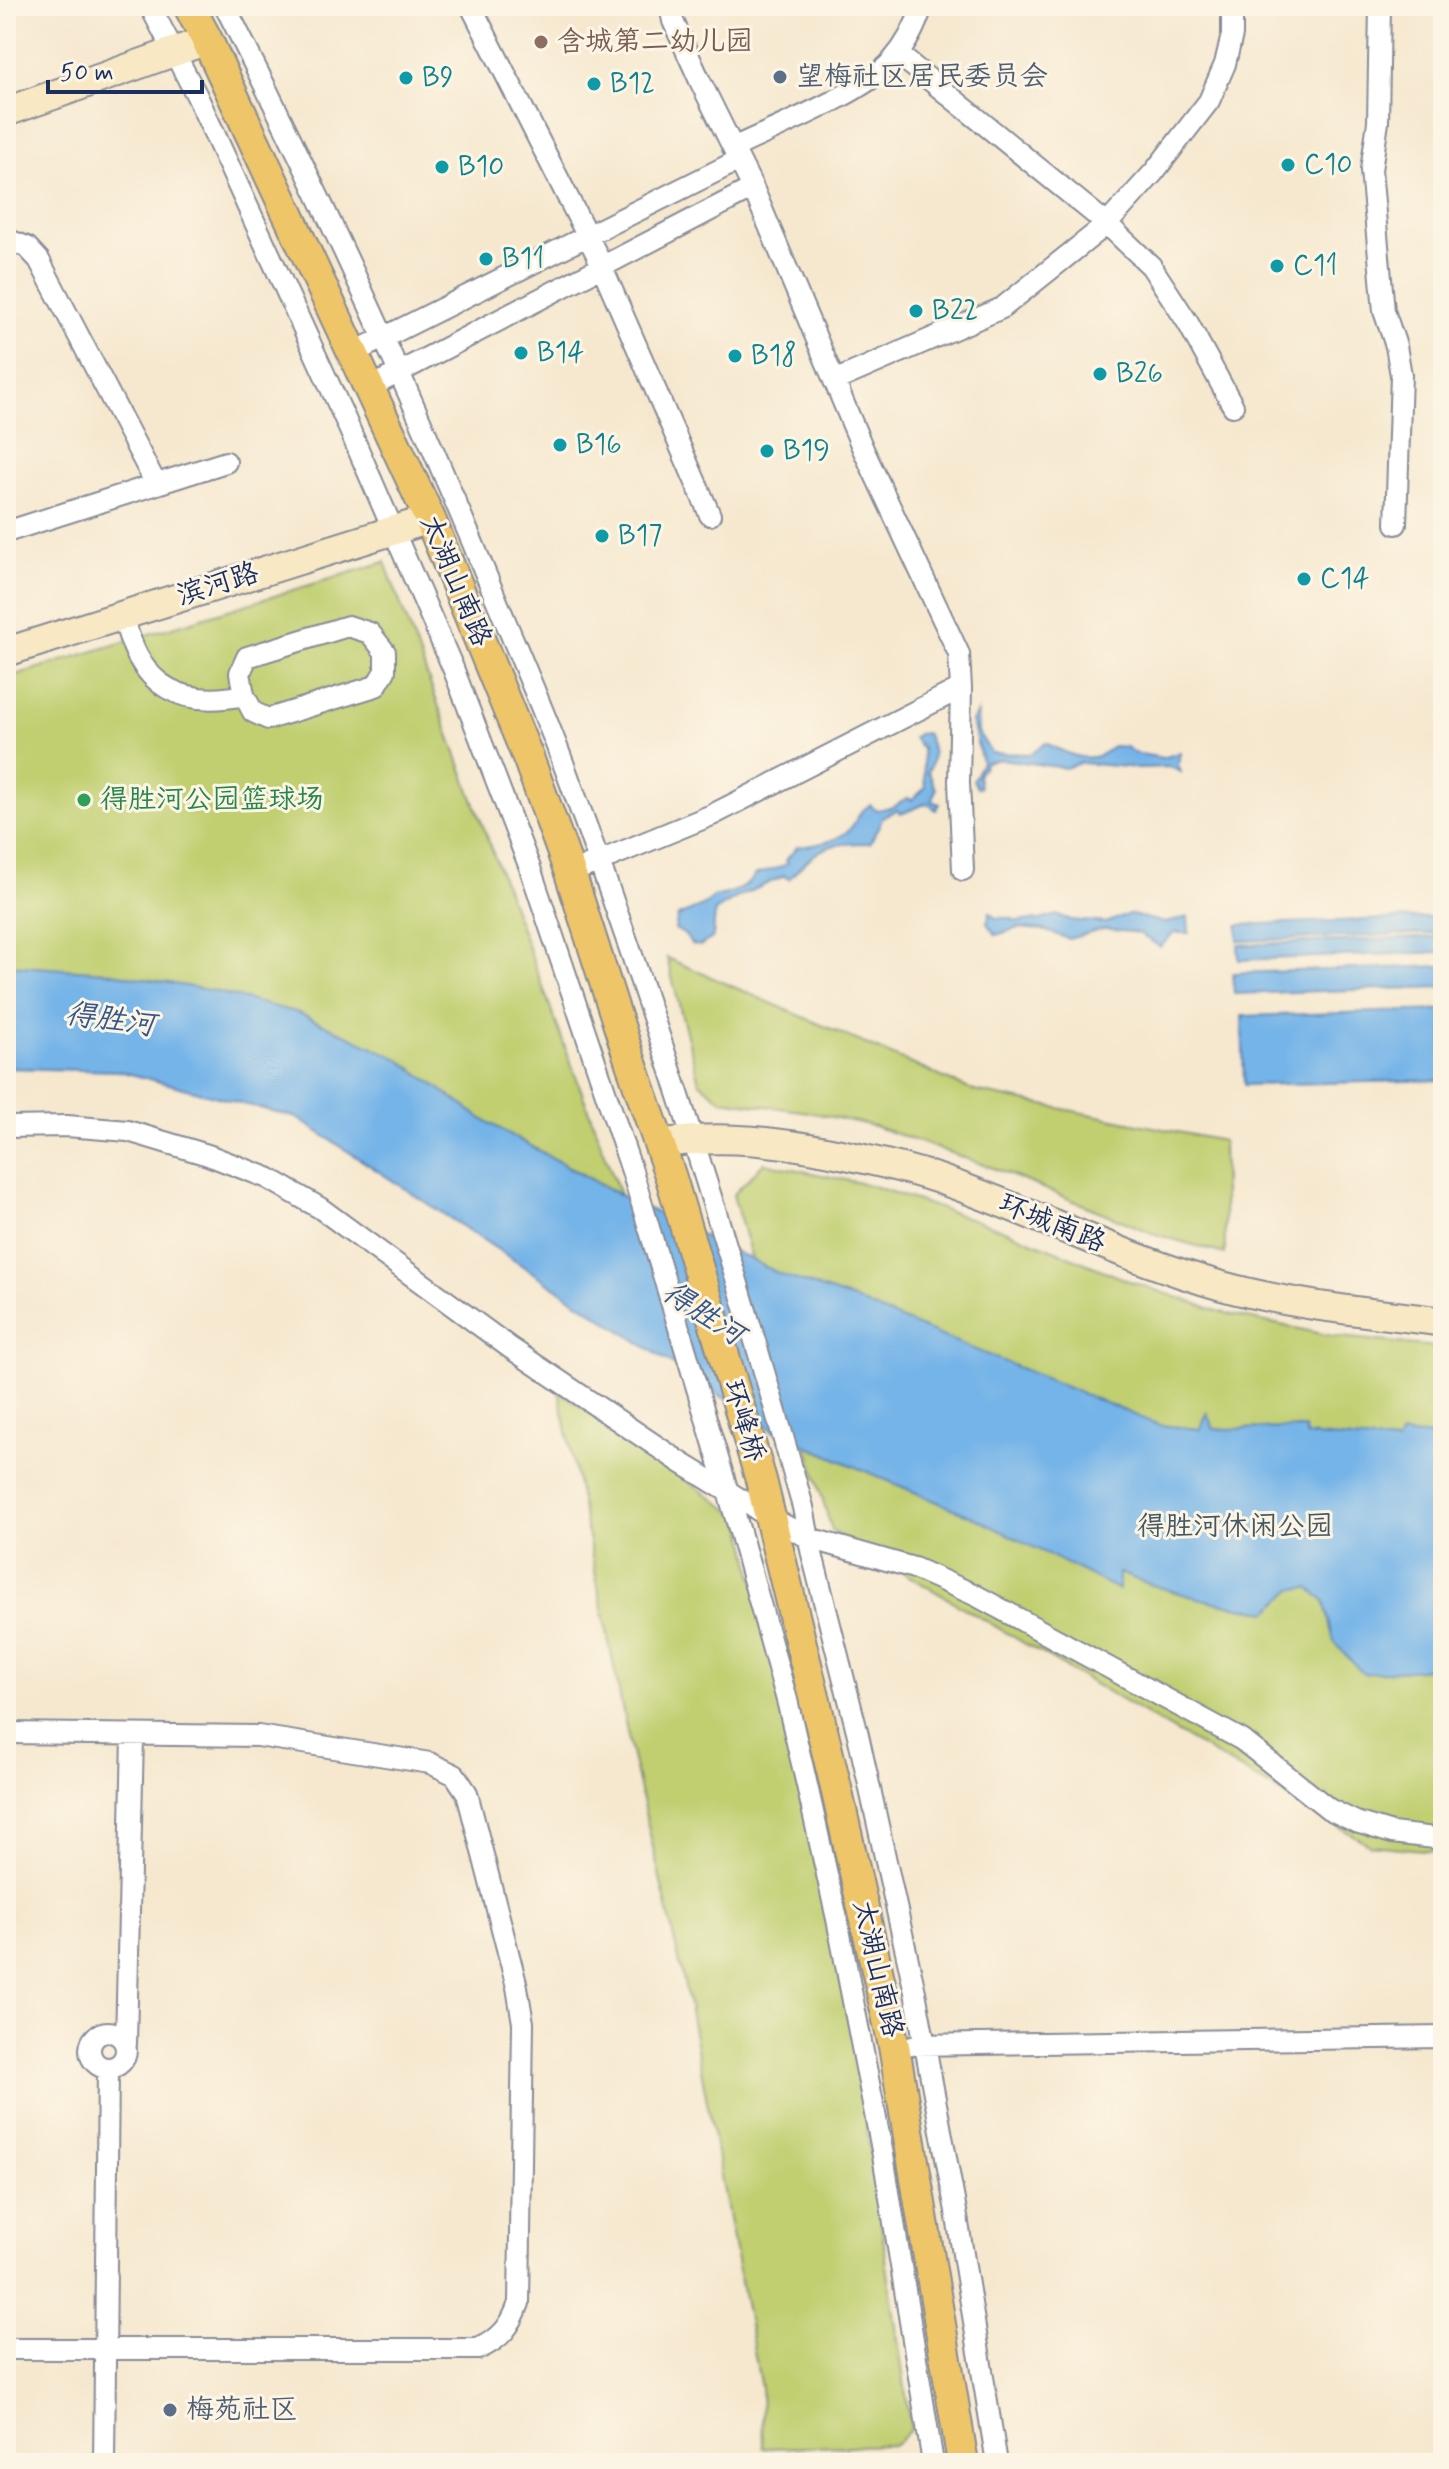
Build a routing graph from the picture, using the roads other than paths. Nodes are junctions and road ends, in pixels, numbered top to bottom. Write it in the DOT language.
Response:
graph roads {
  1 [pos="150,6"];
  2 [pos="189,6"];
  3 [pos="225,6"];
  4 [pos="471,6"];
  5 [pos="670,6"];
  6 [pos="922,6"];
  7 [pos="1232,6"];
  8 [pos="1380,6"];
  9 [pos="207,40"];
  10 [pos="174,52"];
  11 [pos="898,54"];
  12 [pos="6,112"];
  13 [pos="736,154"];
  14 [pos="753,188"];
  15 [pos="1107,224"];
  16 [pos="587,235"];
  17 [pos="6,239"];
  18 [pos="602,267"];
  19 [pos="383,338"];
  20 [pos="353,353"];
  21 [pos="399,372"];
  22 [pos="834,381"];
  23 [pos="369,388"];
  24 [pos="1233,406"];
  25 [pos="226,462"];
  26 [pos="156,484"];
  27 [pos="710,515"];
  28 [pos="430,519"];
  29 [pos="1396,524"];
  30 [pos="395,530"];
  31 [pos="6,532"];
  32 [pos="122,615"];
  33 [pos="6,652"];
  34 [pos="961,688"];
  35 [pos="244,695"];
  36 [pos="598,861"];
  37 [pos="963,870"];
  38 [pos="570,873"];
  39 [pos="6,1127"];
  40 [pos="692,1139"];
  41 [pos="659,1144"];
  42 [pos="671,1178"];
  43 [pos="1443,1322"];
  44 [pos="761,1480"];
  45 [pos="726,1490"];
  46 [pos="771,1518"];
  47 [pos="809,1538"];
  48 [pos="6,1733"];
  49 [pos="133,1736"];
  50 [pos="1443,1839"];
  51 [pos="1443,2037"];
  52 [pos="126,2044"];
  53 [pos="894,2046"];
  54 [pos="108,2068"];
  55 [pos="6,2349"];
  56 [pos="104,2350"];
  57 [pos="104,2463"];
  58 [pos="933,2463"];
  59 [pos="963,2463"];
  60 [pos="997,2463"];
  1 -- 10 [label="street"];
  2 -- 9 [label="main road, 太湖山南路"];
  3 -- 19 [label="street"];
  4 -- 16 [label="street"];
  5 -- 13 [label="street"];
  6 -- 11 [label="street"];
  7 -- 15 [label="street"];
  8 -- 29 [label="street"];
  9 -- 10 [label="main road"];
  9 -- 20 [label="main road, 太湖山南路"];
  10 -- 12 [label="main road"];
  10 -- 30 [label="street"];
  11 -- 13 [label="street"];
  11 -- 15 [label="street"];
  13 -- 14 [label="street"];
  13 -- 16 [label="street"];
  14 -- 18 [label="street"];
  14 -- 22 [label="street"];
  15 -- 22 [label="street"];
  15 -- 24 [label="street"];
  16 -- 18 [label="street"];
  16 -- 19 [label="street"];
  17 -- 26 [label="street"];
  18 -- 21 [label="street"];
  18 -- 27 [label="street"];
  19 -- 20 [label="street"];
  19 -- 21 [label="street"];
  20 -- 23 [label="main road, 太湖山南路"];
  21 -- 23 [label="street"];
  21 -- 36 [label="street"];
  22 -- 34 [label="street"];
  23 -- 28 [label="main road, 太湖山南路"];
  25 -- 26 [label="street"];
  26 -- 31 [label="street"];
  28 -- 30 [label="main road, 滨河路"];
  28 -- 38 [label="main road, 太湖山南路"];
  30 -- 32 [label="main road, 滨河路"];
  30 -- 45 [label="street"];
  32 -- 33 [label="main road, 滨河路"];
  32 -- 35 [label="street"];
  34 -- 36 [label="street"];
  34 -- 37 [label="street"];
  35 -- 35 [label="street"];
  36 -- 38 [label="street"];
  36 -- 40 [label="street"];
  38 -- 41 [label="main road, 太湖山南路"];
  39 -- 45 [label="street"];
  40 -- 41 [label="main road, 环城南路"];
  40 -- 43 [label="main road, 环城南路"];
  40 -- 47 [label="street"];
  41 -- 42 [label="main road, 太湖山南路"];
  42 -- 44 [label="main road, 环峰桥"];
  44 -- 46 [label="main road, 太湖山南路"];
  45 -- 46 [label="street"];
  45 -- 58 [label="street"];
  46 -- 47 [label="street"];
  46 -- 53 [label="main road, 太湖山南路"];
  47 -- 50 [label="street"];
  47 -- 60 [label="street"];
  48 -- 49 [label="street"];
  49 -- 52 [label="street"];
  49 -- 56 [label="street"];
  51 -- 53 [label="street"];
  52 -- 54 [label="street"];
  52 -- 54 [label="street"];
  53 -- 59 [label="main road, 太湖山南路"];
  54 -- 56 [label="street"];
  55 -- 56 [label="street"];
  56 -- 57 [label="street"];
}
